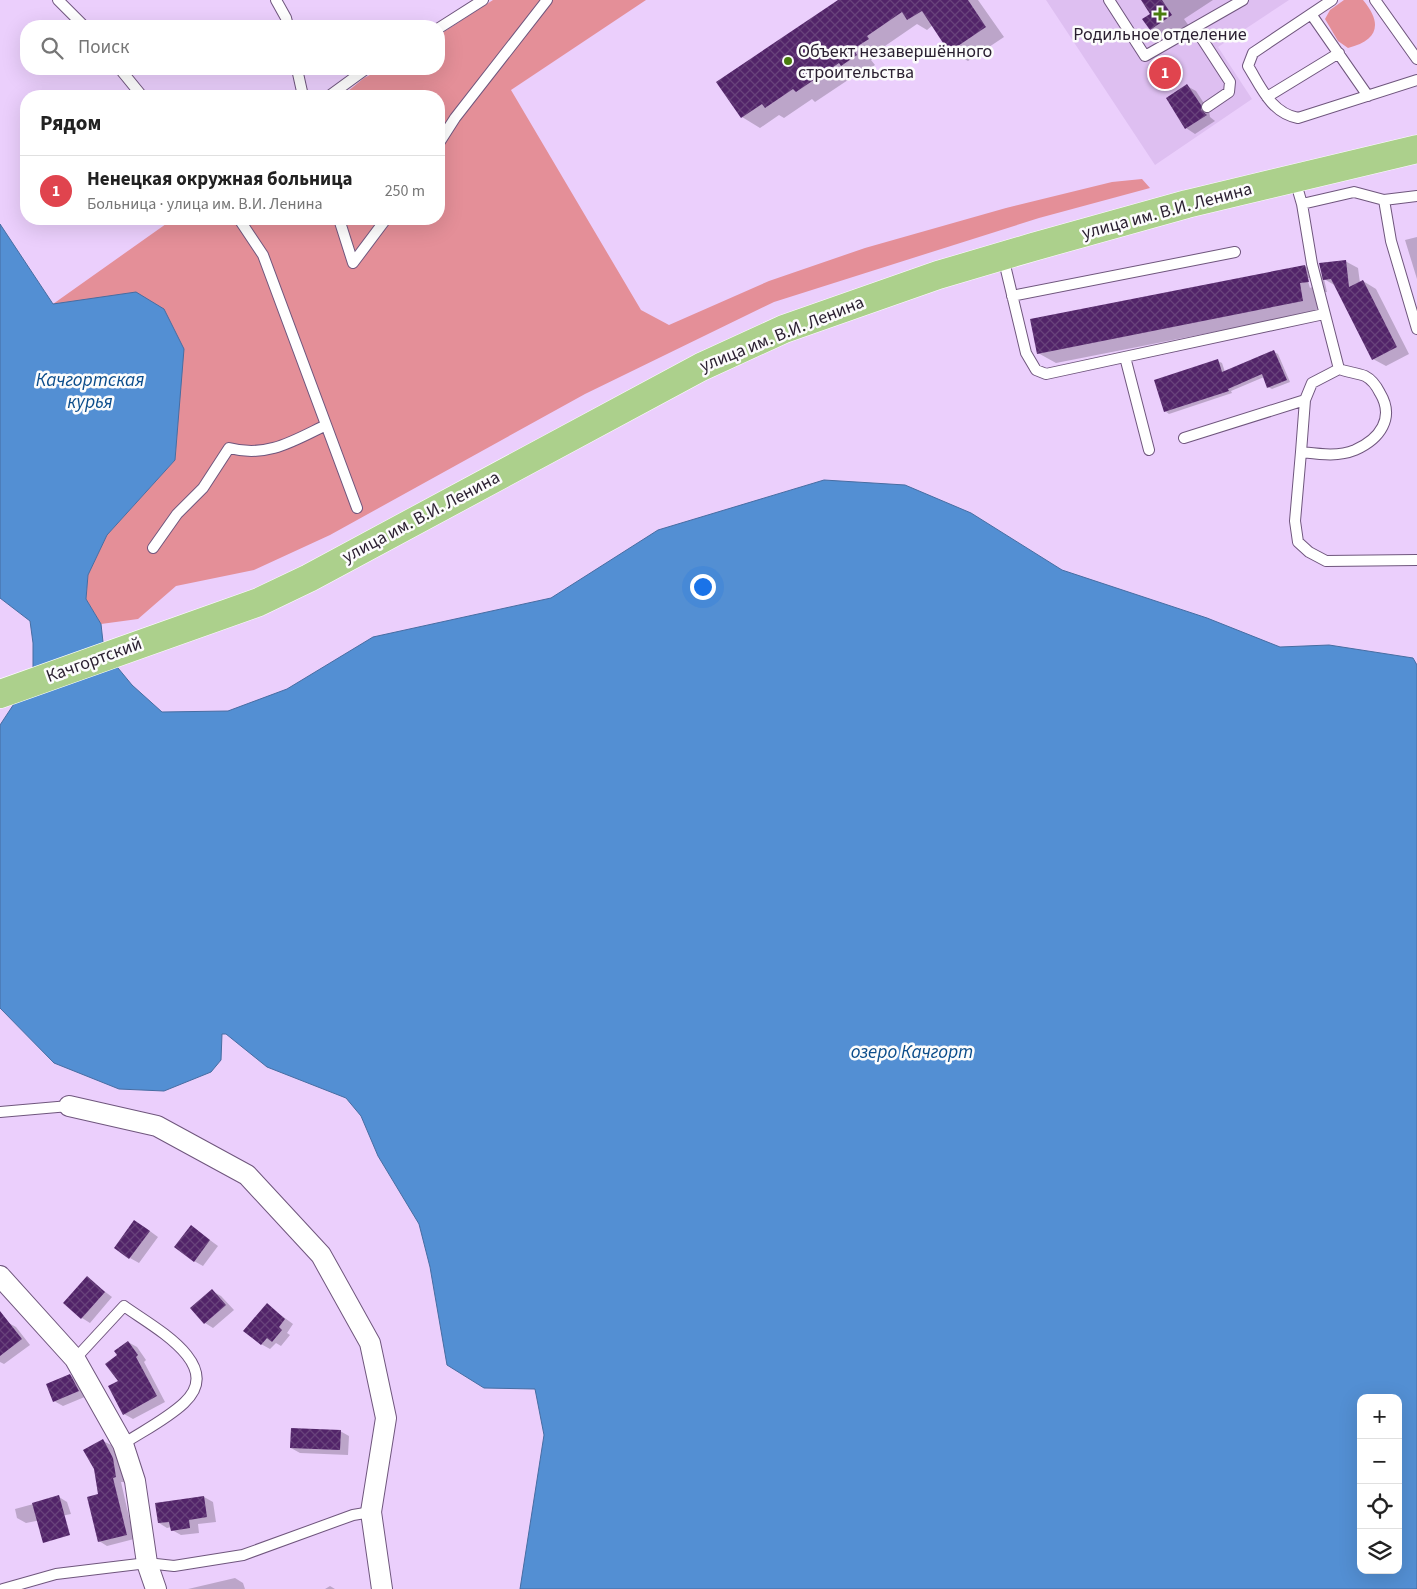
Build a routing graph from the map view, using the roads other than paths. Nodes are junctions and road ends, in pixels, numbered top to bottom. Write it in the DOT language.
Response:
graph roads {
  1 [pos="58,0"];
  2 [pos="276,0"];
  3 [pos="483,0"];
  4 [pos="547,0"];
  5 [pos="1108,0"];
  6 [pos="1243,0"];
  7 [pos="1332,0"];
  8 [pos="1376,0"];
  9 [pos="1311,14"];
  10 [pos="78,20"];
  11 [pos="285,20"];
  12 [pos="445,24"];
  13 [pos="1195,28"];
  14 [pos="1339,53"];
  15 [pos="1417,59"];
  16 [pos="125,75"];
  17 [pos="298,75"];
  18 [pos="358,75"];
  19 [pos="1417,80"];
  20 [pos="137,90"];
  21 [pos="302,90"];
  22 [pos="337,90"];
  23 [pos="1368,96"];
  24 [pos="1267,97"];
  25 [pos="1207,107"];
  26 [pos="445,135"];
  27 [pos="1417,149"];
  28 [pos="1295,178"];
  29 [pos="1417,196"];
  30 [pos="1384,200"];
  31 [pos="1302,204"];
  32 [pos="243,225"];
  33 [pos="341,225"];
  34 [pos="382,225"];
  35 [pos="1235,252"];
  36 [pos="1003,256"];
  37 [pos="1012,296"];
  38 [pos="1324,314"];
  39 [pos="1417,329"];
  40 [pos="1126,357"];
  41 [pos="1338,369"];
  42 [pos="1306,400"];
  43 [pos="326,425"];
  44 [pos="1184,438"];
  45 [pos="1149,450"];
  46 [pos="1301,452"];
  47 [pos="357,508"];
  48 [pos="153,548"];
  49 [pos="1417,560"];
  50 [pos="189,627"];
  51 [pos="0,694"];
  52 [pos="69,1106"];
  53 [pos="0,1112"];
  54 [pos="0,1276"];
  55 [pos="75,1359"];
  56 [pos="123,1444"];
  57 [pos="371,1512"];
  58 [pos="147,1562"];
  59 [pos="3,1589"];
  60 [pos="156,1589"];
  61 [pos="382,1589"];
  1 -- 10 [label="lane"];
  2 -- 11 [label="lane"];
  3 -- 12 [label="lane"];
  4 -- 26 [label="lane"];
  5 -- 13 [label="lane"];
  6 -- 13 [label="lane"];
  7 -- 9 [label="lane"];
  8 -- 15 [label="lane"];
  9 -- 14 [label="lane"];
  9 -- 24 [label="lane"];
  13 -- 25 [label="lane"];
  14 -- 23 [label="lane"];
  14 -- 24 [label="lane"];
  16 -- 20 [label="lane"];
  17 -- 21 [label="lane"];
  18 -- 22 [label="lane"];
  19 -- 23 [label="lane"];
  23 -- 24 [label="lane"];
  27 -- 28 [label="main road, улица им. В.И. Ленина"];
  28 -- 31 [label="lane"];
  28 -- 36 [label="main road, улица им. В.И. Ленина"];
  29 -- 30 [label="lane"];
  30 -- 31 [label="lane"];
  30 -- 39 [label="lane"];
  31 -- 38 [label="lane"];
  32 -- 43 [label="lane"];
  33 -- 34 [label="lane"];
  35 -- 37 [label="lane"];
  36 -- 37 [label="lane"];
  36 -- 50 [label="main road, улица им. В.И. Ленина"];
  37 -- 40 [label="lane"];
  38 -- 40 [label="lane"];
  38 -- 41 [label="lane"];
  40 -- 45 [label="lane"];
  41 -- 42 [label="lane"];
  41 -- 46 [label="lane"];
  42 -- 44 [label="lane"];
  42 -- 46 [label="lane"];
  43 -- 47 [label="lane"];
  43 -- 48 [label="lane"];
  46 -- 49 [label="lane"];
  50 -- 51 [label="main road, Качгортский"];
  52 -- 53 [label="lane"];
  52 -- 57 [label="street"];
  54 -- 55 [label="street"];
  55 -- 56 [label="street"];
  55 -- 56 [label="lane"];
  56 -- 58 [label="street"];
  57 -- 58 [label="lane"];
  57 -- 61 [label="street"];
  58 -- 59 [label="lane"];
  58 -- 60 [label="street"];
}
